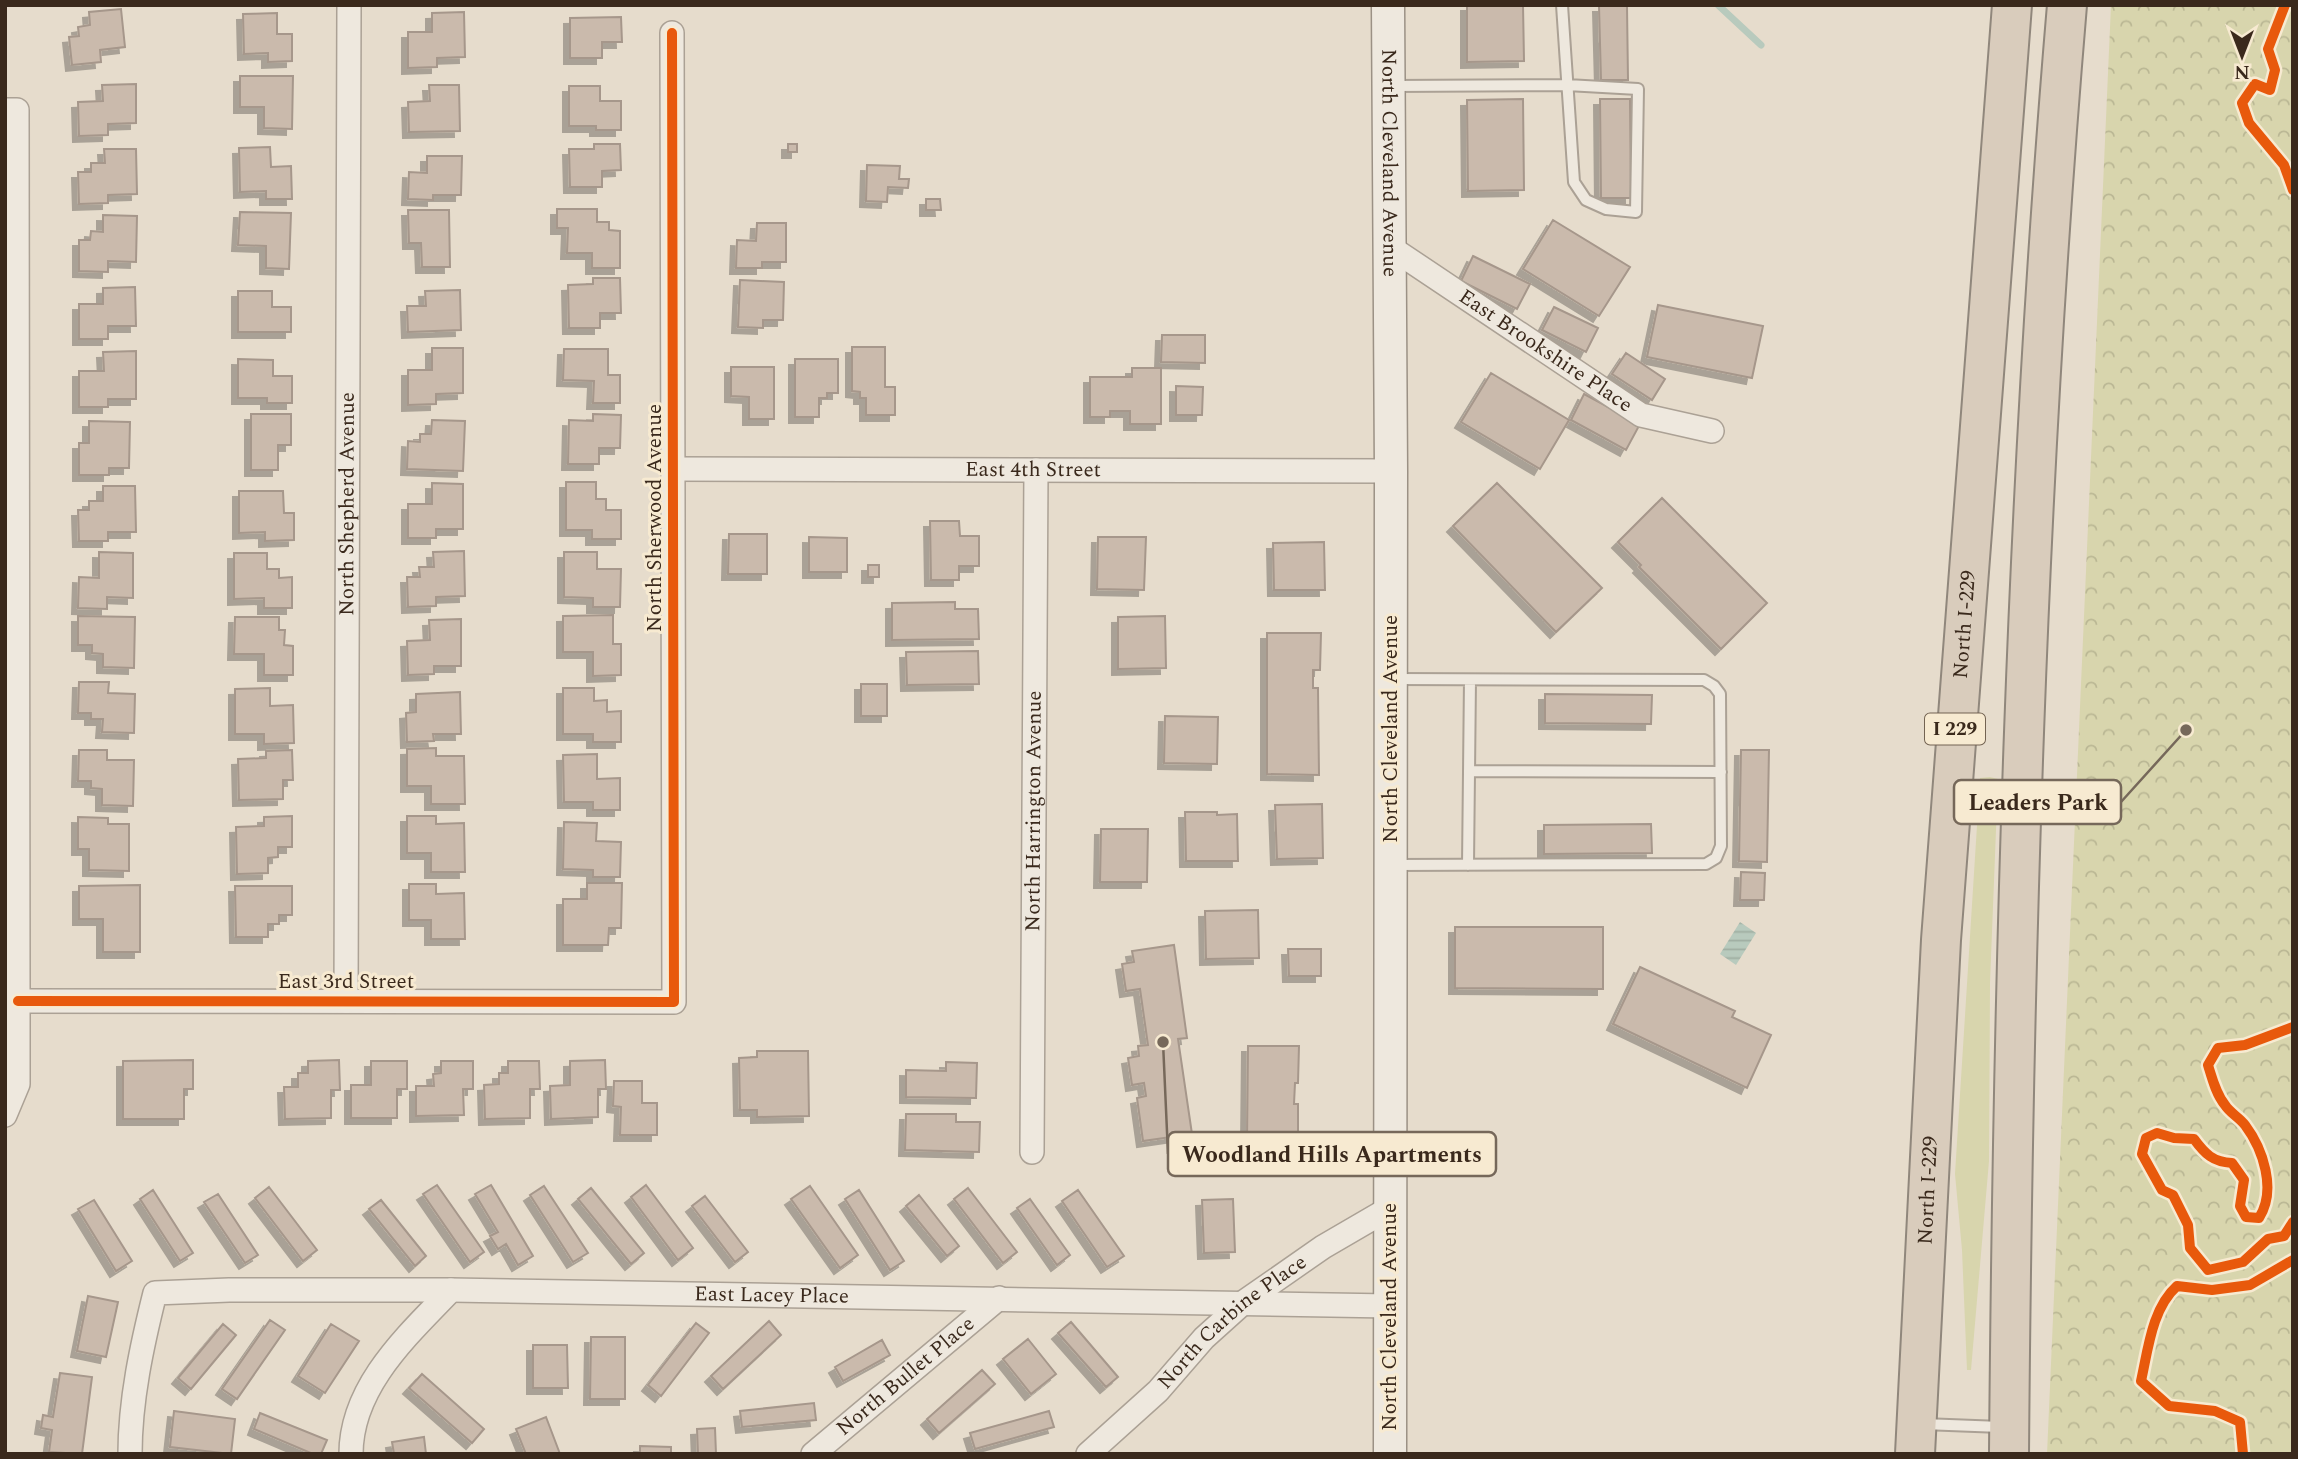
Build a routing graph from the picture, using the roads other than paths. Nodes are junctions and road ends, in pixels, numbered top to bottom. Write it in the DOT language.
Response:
graph roads {
  1 [pos="349,5"];
  2 [pos="1388,5"];
  3 [pos="1562,5"];
  4 [pos="2012,5"];
  5 [pos="2067,5"];
  6 [pos="672,33"];
  7 [pos="1567,85"];
  8 [pos="1388,86"];
  9 [pos="11,110"];
  10 [pos="1390,247"];
  11 [pos="1712,431"];
  12 [pos="674,469"];
  13 [pos="1036,470"];
  14 [pos="1391,471"];
  15 [pos="1391,679"];
  16 [pos="1470,680"];
  17 [pos="1469,771"];
  18 [pos="1721,772"];
  19 [pos="1391,865"];
  20 [pos="1468,865"];
  21 [pos="18,1001"];
  22 [pos="346,1001"];
  23 [pos="674,1002"];
  24 [pos="5,1115"];
  25 [pos="1032,1152"];
  26 [pos="1390,1208"];
  27 [pos="452,1290"];
  28 [pos="999,1298"];
  29 [pos="1244,1302"];
  30 [pos="1390,1306"];
  31 [pos="1916,1439"];
  32 [pos="2009,1440"];
  33 [pos="130,1454"];
  34 [pos="351,1454"];
  35 [pos="813,1454"];
  36 [pos="1088,1454"];
  37 [pos="1390,1454"];
  1 -- 22 [label="street, North Shepherd Avenue"];
  2 -- 8 [label="street, North Cleveland Avenue"];
  3 -- 7 [label="lane"];
  4 -- 31 [label="highway, North I-229 / I 229"];
  5 -- 32 [label="highway"];
  6 -- 12 [label="street, North Sherwood Avenue"];
  7 -- 7 [label="lane"];
  7 -- 8 [label="lane"];
  8 -- 10 [label="street, North Cleveland Avenue"];
  9 -- 21 [label="street"];
  10 -- 11 [label="street, East Brookshire Place"];
  10 -- 14 [label="street, North Cleveland Avenue"];
  12 -- 13 [label="street, East 4th Street"];
  12 -- 23 [label="street, North Sherwood Avenue"];
  13 -- 14 [label="street, East 4th Street"];
  13 -- 25 [label="street, North Harrington Avenue"];
  14 -- 15 [label="street, North Cleveland Avenue"];
  15 -- 16 [label="lane"];
  15 -- 19 [label="street, North Cleveland Avenue"];
  16 -- 17 [label="lane"];
  16 -- 18 [label="lane"];
  17 -- 18 [label="lane"];
  17 -- 20 [label="lane"];
  18 -- 20 [label="lane"];
  19 -- 20 [label="lane"];
  19 -- 26 [label="street, North Cleveland Avenue"];
  21 -- 22 [label="street, East 3rd Street"];
  21 -- 24 [label="street"];
  22 -- 23 [label="street, East 3rd Street"];
  26 -- 29 [label="street, North Carbine Place"];
  26 -- 30 [label="street, North Cleveland Avenue"];
  27 -- 28 [label="street, East Lacey Place"];
  27 -- 33 [label="street, East Lacey Place"];
  27 -- 34 [label="street"];
  28 -- 29 [label="street, East Lacey Place"];
  28 -- 35 [label="street, North Bullet Place"];
  29 -- 30 [label="street, East Lacey Place"];
  29 -- 36 [label="street, North Carbine Place"];
  30 -- 37 [label="street, North Cleveland Avenue"];
  31 -- 32 [label="lane"];
}
